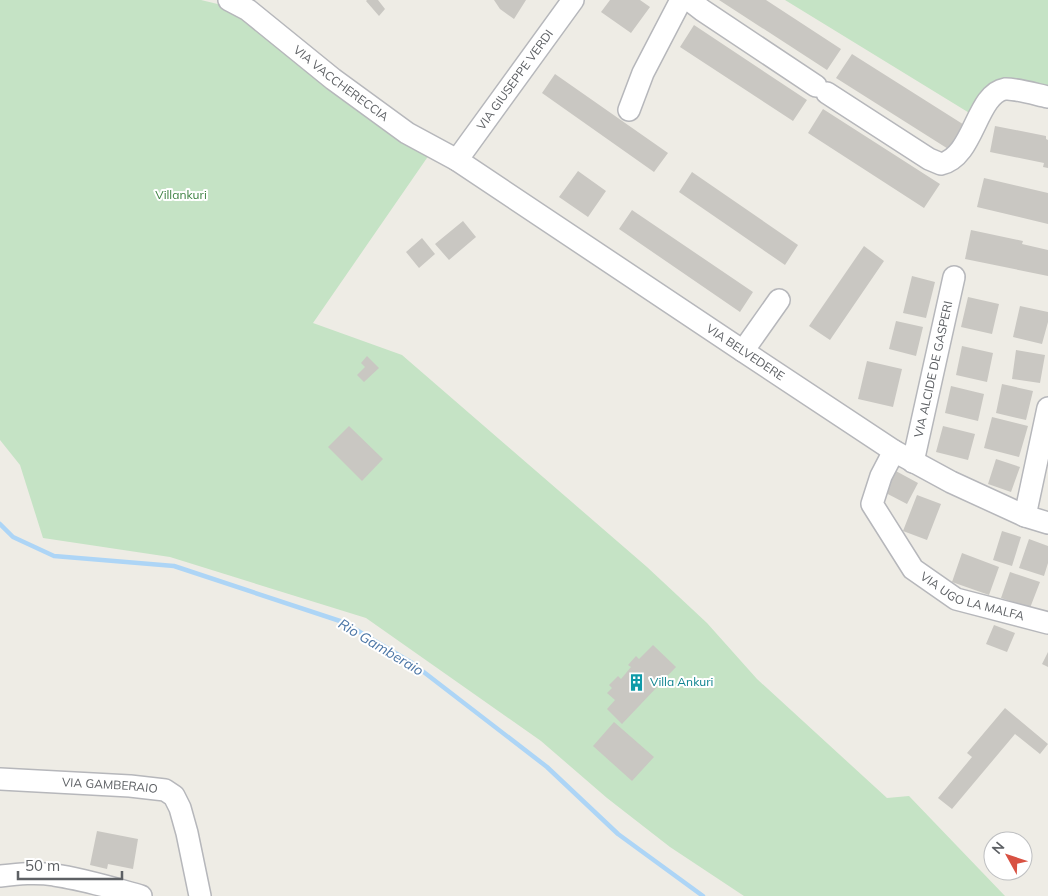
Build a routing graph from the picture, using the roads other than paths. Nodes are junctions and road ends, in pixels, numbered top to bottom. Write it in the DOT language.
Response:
graph roads {
  1 [pos="229,0"];
  2 [pos="573,0"];
  3 [pos="681,0"];
  4 [pos="689,0"];
  5 [pos="1048,97"];
  6 [pos="629,110"];
  7 [pos="457,160"];
  8 [pos="954,277"];
  9 [pos="779,300"];
  10 [pos="743,351"];
  11 [pos="1048,408"];
  12 [pos="894,451"];
  13 [pos="914,462"];
  14 [pos="1025,516"];
  15 [pos="1048,523"];
  16 [pos="1048,624"];
  17 [pos="0,779"];
  18 [pos="0,876"];
  19 [pos="141,896"];
  20 [pos="200,896"];
  1 -- 7 [label="street, VIA VACCHERECCIA"];
  2 -- 7 [label="street, VIA GIUSEPPE VERDI"];
  3 -- 6 [label="street"];
  4 -- 5 [label="street"];
  7 -- 10 [label="street, VIA BELVEDERE"];
  8 -- 13 [label="street, VIA ALCIDE DE GASPERI"];
  9 -- 10 [label="street"];
  10 -- 12 [label="street, VIA BELVEDERE"];
  11 -- 14 [label="street"];
  12 -- 13 [label="street, VIA BELVEDERE"];
  12 -- 16 [label="street, VIA UGO LA MALFA"];
  13 -- 14 [label="street, VIA BELVEDERE"];
  14 -- 15 [label="street, VIA BELVEDERE"];
  17 -- 20 [label="street, VIA GAMBERAIO"];
  18 -- 19 [label="street"];
}
